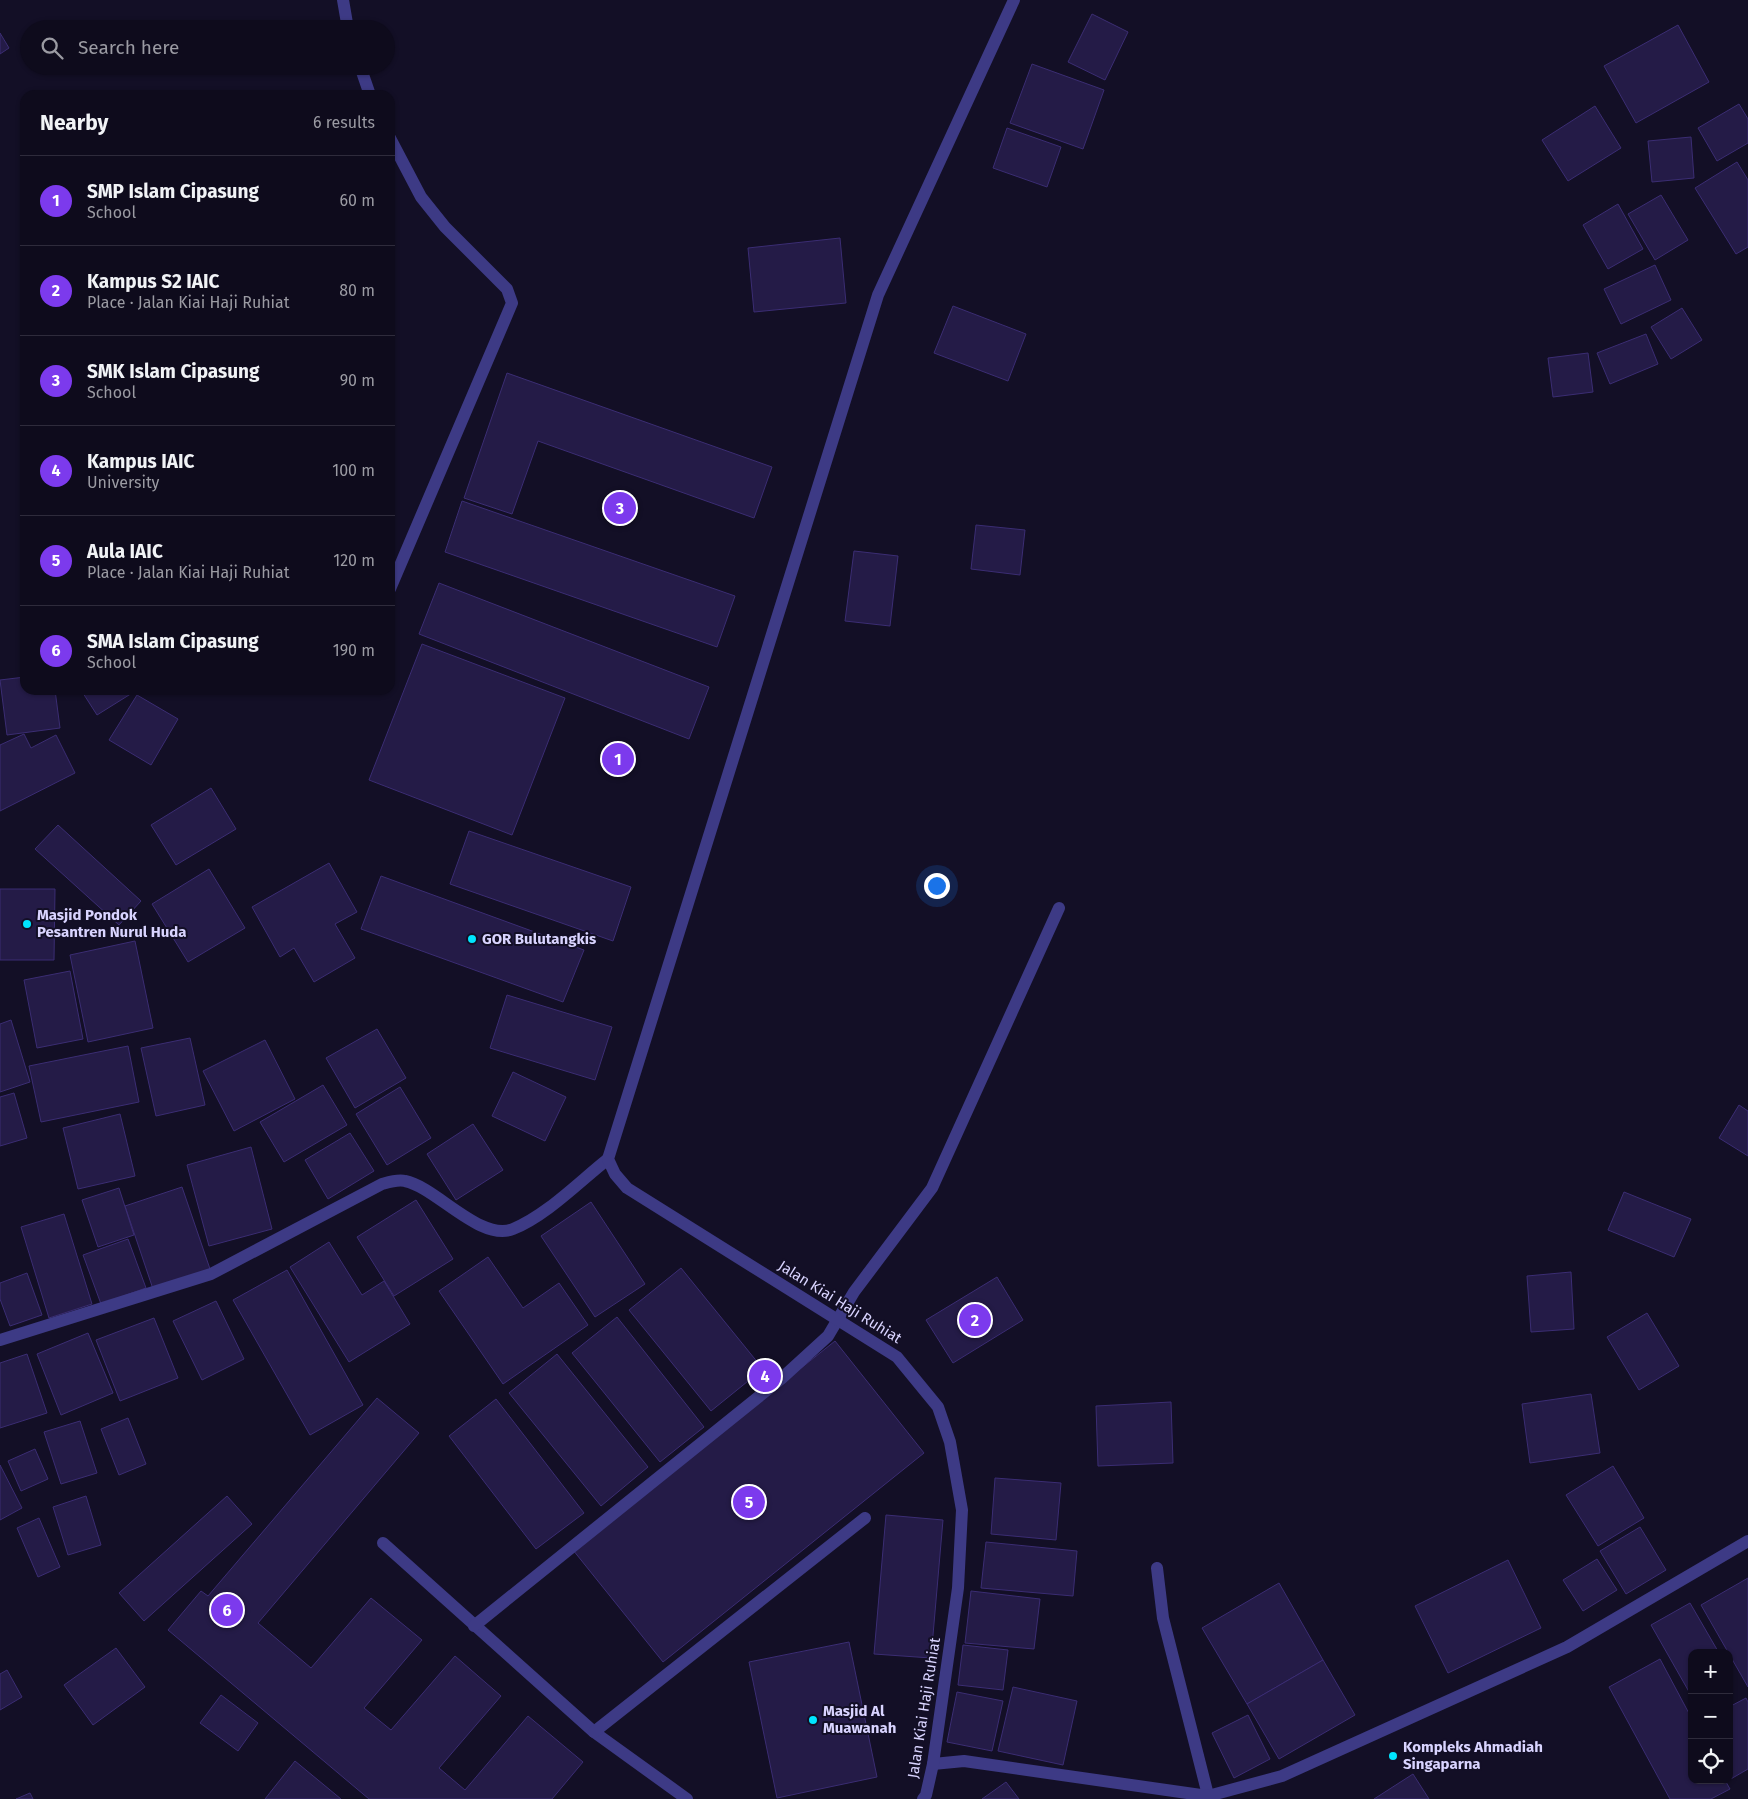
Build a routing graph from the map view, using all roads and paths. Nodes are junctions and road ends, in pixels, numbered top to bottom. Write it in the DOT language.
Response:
graph roads {
  1 [pos="342,0"];
  2 [pos="1014,0"];
  3 [pos="346,20"];
  4 [pos="363,75"];
  5 [pos="368,90"];
  6 [pos="395,148"];
  7 [pos="395,577"];
  8 [pos="1059,908"];
  9 [pos="608,1159"];
  10 [pos="839,1321"];
  11 [pos="0,1340"];
  12 [pos="865,1518"];
  13 [pos="1748,1541"];
  14 [pos="382,1543"];
  15 [pos="1157,1568"];
  16 [pos="474,1626"];
  17 [pos="594,1732"];
  18 [pos="933,1764"];
  19 [pos="1208,1798"];
  20 [pos="687,1799"];
  21 [pos="922,1799"];
  1 -- 3 [label="street"];
  2 -- 9 [label="street"];
  4 -- 5 [label="street"];
  6 -- 7 [label="street"];
  8 -- 10 [label="street"];
  9 -- 10 [label="street, Jalan Kiai Haji Ruhiat"];
  9 -- 11 [label="street"];
  10 -- 16 [label="street"];
  10 -- 18 [label="street, Jalan Kiai Haji Ruhiat"];
  12 -- 17 [label="street"];
  13 -- 19 [label="street"];
  14 -- 16 [label="street"];
  15 -- 19 [label="street"];
  16 -- 17 [label="street"];
  17 -- 20 [label="street"];
  18 -- 19 [label="street"];
  18 -- 21 [label="street, Jalan Kiai Haji Ruhiat"];
}
